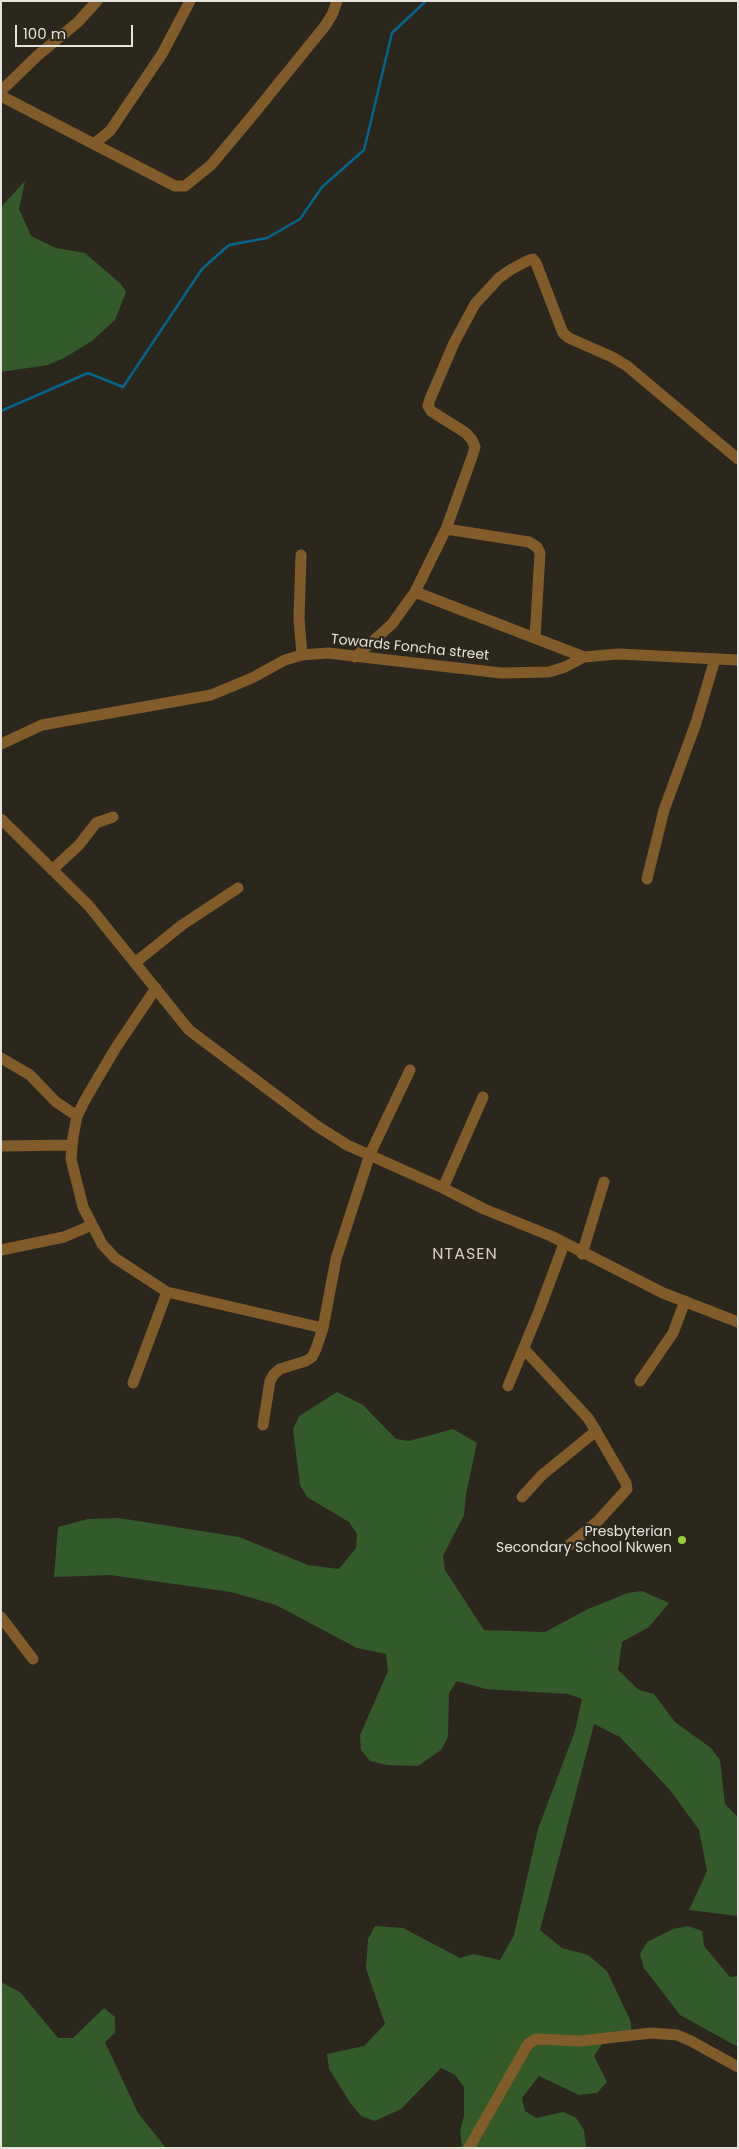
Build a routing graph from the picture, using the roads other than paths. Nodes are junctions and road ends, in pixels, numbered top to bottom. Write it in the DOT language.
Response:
graph roads {
  1 [pos="97,1"];
  2 [pos="190,1"];
  3 [pos="337,1"];
  4 [pos="1,91"];
  5 [pos="1,96"];
  6 [pos="95,143"];
  7 [pos="738,459"];
  8 [pos="446,529"];
  9 [pos="301,555"];
  10 [pos="415,592"];
  11 [pos="535,638"];
  12 [pos="302,655"];
  13 [pos="584,656"];
  14 [pos="355,657"];
  15 [pos="715,660"];
  16 [pos="738,660"];
  17 [pos="1,744"];
  18 [pos="113,817"];
  19 [pos="1,819"];
  20 [pos="52,870"];
  21 [pos="647,879"];
  22 [pos="238,888"];
  23 [pos="136,962"];
  24 [pos="156,988"];
  25 [pos="1,1058"];
  26 [pos="410,1070"];
  27 [pos="484,1096"];
  28 [pos="78,1116"];
  29 [pos="1,1146"];
  30 [pos="72,1146"];
  31 [pos="370,1154"];
  32 [pos="604,1182"];
  33 [pos="443,1188"];
  34 [pos="92,1225"];
  35 [pos="564,1244"];
  36 [pos="1,1250"];
  37 [pos="582,1254"];
  38 [pos="167,1292"];
  39 [pos="685,1301"];
  40 [pos="738,1322"];
  41 [pos="323,1328"];
  42 [pos="524,1349"];
  43 [pos="640,1381"];
  44 [pos="133,1383"];
  45 [pos="508,1386"];
  46 [pos="263,1425"];
  47 [pos="596,1431"];
  48 [pos="522,1497"];
  49 [pos="568,1546"];
  50 [pos="1,1617"];
  51 [pos="33,1659"];
  52 [pos="738,2067"];
  53 [pos="468,2148"];
  1 -- 4 [label="street"];
  2 -- 6 [label="street"];
  3 -- 6 [label="street"];
  5 -- 6 [label="street"];
  7 -- 8 [label="street"];
  8 -- 10 [label="street"];
  8 -- 11 [label="street"];
  9 -- 12 [label="street"];
  10 -- 11 [label="street"];
  10 -- 14 [label="street"];
  11 -- 13 [label="street"];
  12 -- 14 [label="street, Towards Foncha street"];
  12 -- 17 [label="street, Towards Foncha street"];
  13 -- 14 [label="street, Towards Foncha street"];
  13 -- 15 [label="street, Towards Foncha street"];
  15 -- 16 [label="street, Towards Foncha street"];
  15 -- 21 [label="street"];
  18 -- 20 [label="street"];
  19 -- 20 [label="street"];
  20 -- 23 [label="street"];
  22 -- 23 [label="street"];
  23 -- 24 [label="street"];
  24 -- 28 [label="street"];
  24 -- 31 [label="street"];
  25 -- 28 [label="street"];
  26 -- 31 [label="street"];
  27 -- 33 [label="street"];
  28 -- 30 [label="street"];
  29 -- 30 [label="street"];
  30 -- 34 [label="street"];
  31 -- 33 [label="street"];
  31 -- 41 [label="street"];
  32 -- 37 [label="street"];
  33 -- 35 [label="street"];
  34 -- 36 [label="street"];
  34 -- 38 [label="street"];
  35 -- 37 [label="street"];
  35 -- 42 [label="street"];
  37 -- 39 [label="street"];
  38 -- 41 [label="street"];
  38 -- 44 [label="street"];
  39 -- 40 [label="street"];
  39 -- 43 [label="street"];
  41 -- 46 [label="street"];
  42 -- 45 [label="street"];
  42 -- 47 [label="street"];
  47 -- 48 [label="street"];
  47 -- 49 [label="street"];
  50 -- 51 [label="street"];
  52 -- 53 [label="street"];
}
